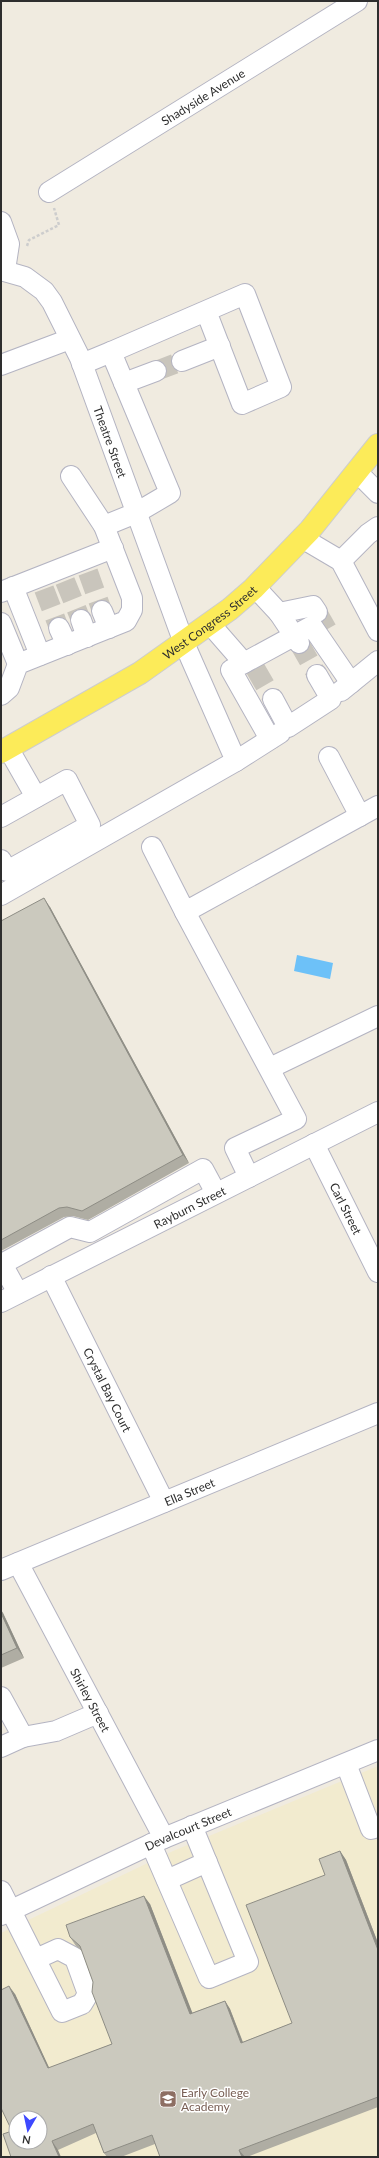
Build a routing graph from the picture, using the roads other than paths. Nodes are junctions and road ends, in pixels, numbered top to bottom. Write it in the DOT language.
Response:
graph roads {
  1 [pos="357,1"];
  2 [pos="49,192"];
  3 [pos="1,222"];
  4 [pos="7,271"];
  5 [pos="206,311"];
  6 [pos="70,339"];
  7 [pos="220,346"];
  8 [pos="112,352"];
  9 [pos="182,361"];
  10 [pos="82,364"];
  11 [pos="1,365"];
  12 [pos="156,371"];
  13 [pos="124,383"];
  14 [pos="378,445"];
  15 [pos="357,472"];
  16 [pos="70,476"];
  17 [pos="378,493"];
  18 [pos="136,513"];
  19 [pos="104,526"];
  20 [pos="378,527"];
  21 [pos="302,538"];
  22 [pos="113,548"];
  23 [pos="341,561"];
  24 [pos="254,586"];
  25 [pos="7,590"];
  26 [pos="317,612"];
  27 [pos="279,613"];
  28 [pos="1,623"];
  29 [pos="210,624"];
  30 [pos="378,631"];
  31 [pos="329,633"];
  32 [pos="297,639"];
  33 [pos="184,643"];
  34 [pos="331,654"];
  35 [pos="40,655"];
  36 [pos="378,661"];
  37 [pos="250,663"];
  38 [pos="18,664"];
  39 [pos="317,674"];
  40 [pos="351,683"];
  41 [pos="1,695"];
  42 [pos="273,699"];
  43 [pos="331,699"];
  44 [pos="288,727"];
  45 [pos="270,739"];
  46 [pos="4,746"];
  47 [pos="328,757"];
  48 [pos="236,761"];
  49 [pos="36,797"];
  50 [pos="378,806"];
  51 [pos="360,816"];
  52 [pos="1,817"];
  53 [pos="152,847"];
  54 [pos="1,860"];
  55 [pos="1,895"];
  56 [pos="185,912"];
  57 [pos="378,1016"];
  58 [pos="270,1068"];
  59 [pos="378,1112"];
  60 [pos="314,1144"];
  61 [pos="249,1177"];
  62 [pos="216,1194"];
  63 [pos="90,1232"];
  64 [pos="100,1252"];
  65 [pos="378,1272"];
  66 [pos="52,1276"];
  67 [pos="9,1298"];
  68 [pos="378,1413"];
  69 [pos="164,1502"];
  70 [pos="9,1566"];
  71 [pos="1,1697"];
  72 [pos="98,1714"];
  73 [pos="24,1737"];
  74 [pos="1,1746"];
  75 [pos="378,1750"];
  76 [pos="346,1764"];
  77 [pos="192,1826"];
  78 [pos="376,1834"];
  79 [pos="158,1841"];
  80 [pos="207,1862"];
  81 [pos="167,1880"];
  82 [pos="1,1891"];
  83 [pos="6,1913"];
  84 [pos="36,1959"];
  1 -- 2 [label="street, Shadyside Avenue"];
  3 -- 4 [label="street"];
  4 -- 6 [label="street, Theatre Street"];
  5 -- 7 [label="street"];
  5 -- 7 [label="street"];
  5 -- 8 [label="street"];
  6 -- 10 [label="street, Theatre Street"];
  6 -- 11 [label="street"];
  7 -- 9 [label="street"];
  8 -- 10 [label="street"];
  8 -- 13 [label="street"];
  10 -- 18 [label="street, Theatre Street"];
  12 -- 13 [label="street"];
  13 -- 18 [label="street"];
  14 -- 15 [label="main road, West Congress Street"];
  15 -- 17 [label="street"];
  15 -- 21 [label="main road, West Congress Street"];
  16 -- 19 [label="street"];
  18 -- 19 [label="street"];
  18 -- 33 [label="street, Theatre Street"];
  19 -- 22 [label="street"];
  20 -- 23 [label="street"];
  21 -- 23 [label="street"];
  21 -- 24 [label="main road, West Congress Street"];
  22 -- 25 [label="street"];
  22 -- 35 [label="street"];
  23 -- 30 [label="street"];
  24 -- 27 [label="street"];
  24 -- 29 [label="main road, West Congress Street"];
  25 -- 35 [label="street"];
  26 -- 27 [label="street"];
  27 -- 32 [label="street"];
  28 -- 38 [label="street"];
  29 -- 33 [label="main road, West Congress Street"];
  29 -- 37 [label="street"];
  31 -- 34 [label="street"];
  32 -- 34 [label="street"];
  32 -- 37 [label="street"];
  33 -- 46 [label="main road, West Congress Street"];
  33 -- 48 [label="street, Theatre Street"];
  34 -- 40 [label="street"];
  35 -- 38 [label="street"];
  36 -- 40 [label="street"];
  37 -- 45 [label="street"];
  38 -- 41 [label="street"];
  39 -- 43 [label="street"];
  40 -- 43 [label="street"];
  42 -- 44 [label="street"];
  43 -- 44 [label="street"];
  44 -- 45 [label="street"];
  45 -- 48 [label="street"];
  46 -- 49 [label="street"];
  47 -- 51 [label="street"];
  48 -- 55 [label="street"];
  49 -- 52 [label="street"];
  49 -- 54 [label="street"];
  50 -- 51 [label="street"];
  51 -- 56 [label="street"];
  53 -- 56 [label="street"];
  56 -- 58 [label="street"];
  57 -- 58 [label="street"];
  58 -- 61 [label="street"];
  59 -- 60 [label="street, Rayburn Street"];
  60 -- 61 [label="street, Rayburn Street"];
  60 -- 65 [label="street, Carl Street"];
  61 -- 62 [label="street, Rayburn Street"];
  62 -- 63 [label="street"];
  62 -- 64 [label="street, Rayburn Street"];
  63 -- 64 [label="street"];
  63 -- 67 [label="street"];
  64 -- 66 [label="street, Rayburn Street"];
  66 -- 67 [label="street, Rayburn Street"];
  66 -- 69 [label="street, Crystal Bay Court"];
  68 -- 69 [label="street, Ella Street"];
  69 -- 70 [label="street, Ella Street"];
  70 -- 72 [label="street, Shirley Street"];
  71 -- 73 [label="street"];
  72 -- 73 [label="street"];
  72 -- 79 [label="street, Shirley Street"];
  73 -- 74 [label="street"];
  75 -- 76 [label="street, Devalcourt Street"];
  76 -- 77 [label="street, Devalcourt Street"];
  76 -- 78 [label="street"];
  77 -- 79 [label="street, Devalcourt Street"];
  77 -- 80 [label="street"];
  79 -- 81 [label="street, Shirley Street"];
  79 -- 83 [label="street, Devalcourt Street"];
  80 -- 81 [label="street"];
  80 -- 81 [label="street, Shirley Street"];
  82 -- 83 [label="street"];
  83 -- 84 [label="street"];
}
